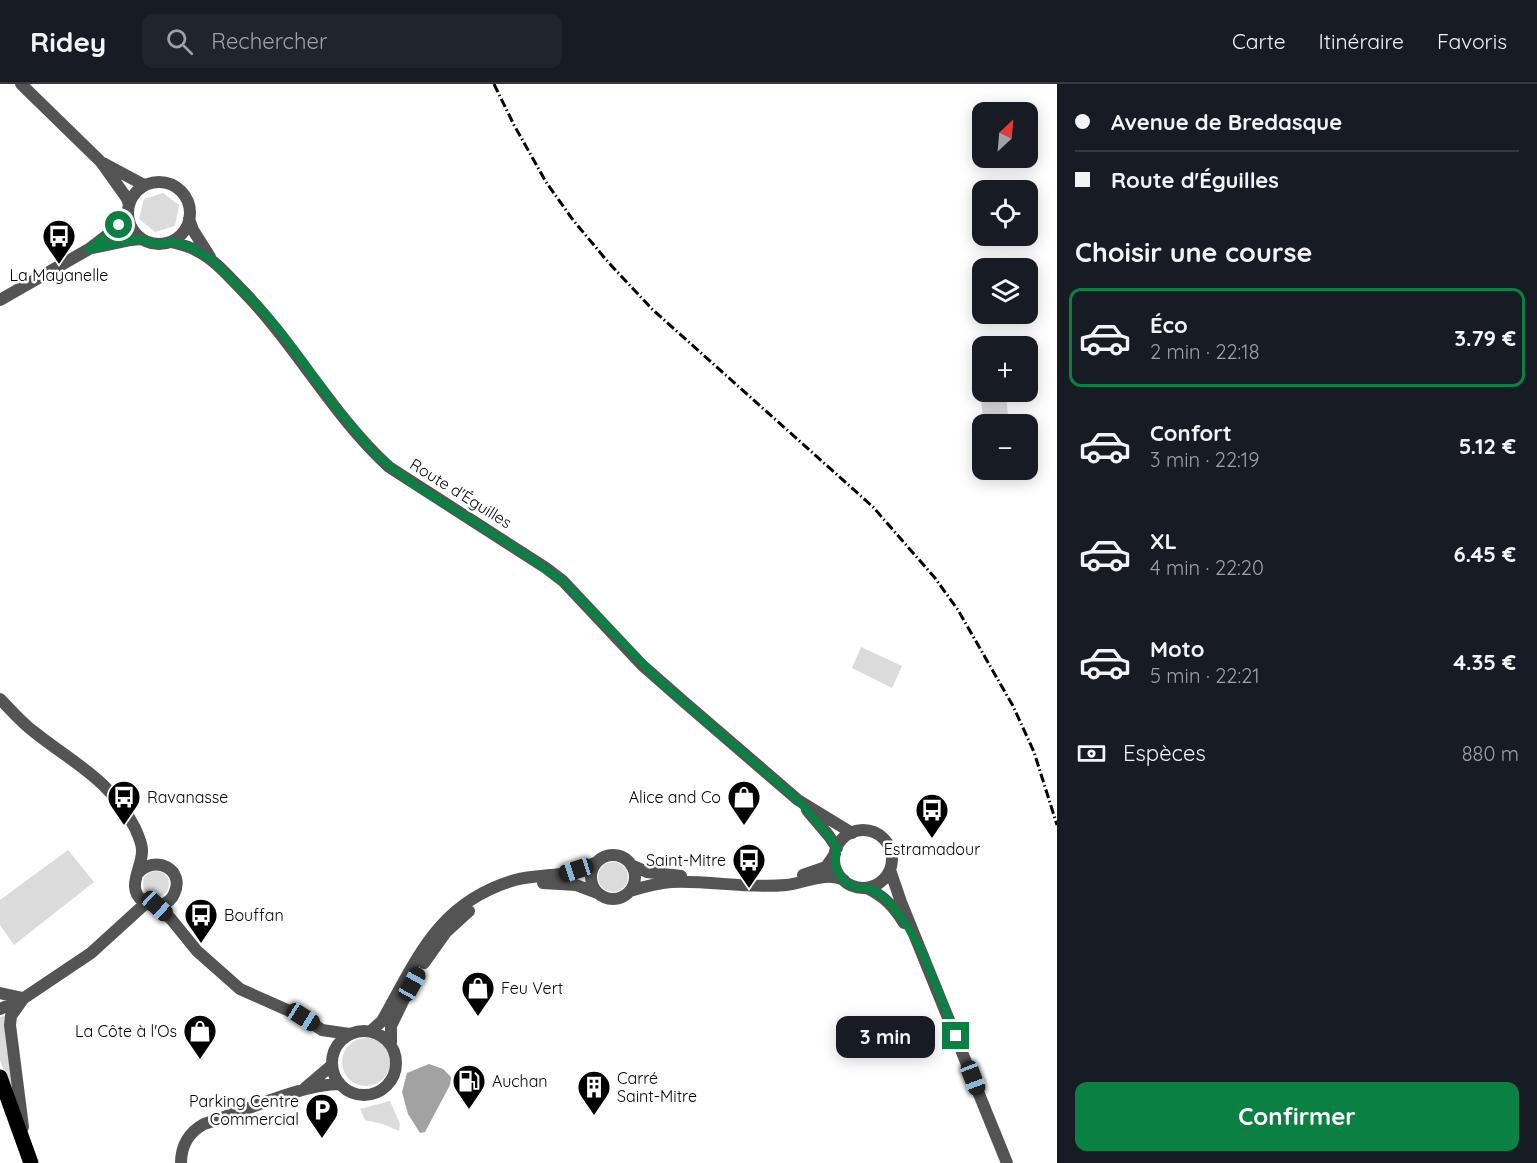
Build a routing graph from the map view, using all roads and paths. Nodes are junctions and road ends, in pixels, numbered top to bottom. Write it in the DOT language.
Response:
graph roads {
  1 [pos="21,84"];
  2 [pos="101,162"];
  3 [pos="144,185"];
  4 [pos="128,210"];
  5 [pos="189,219"];
  6 [pos="141,239"];
  7 [pos="171,242"];
  8 [pos="89,249"];
  9 [pos="212,260"];
  10 [pos="0,300"];
  11 [pos="0,699"];
  12 [pos="798,800"];
  13 [pos="852,833"];
  14 [pos="143,851"];
  15 [pos="836,851"];
  16 [pos="595,863"];
  17 [pos="154,864"];
  18 [pos="631,865"];
  19 [pos="890,870"];
  20 [pos="137,874"];
  21 [pos="844,880"];
  22 [pos="867,888"];
  23 [pos="630,891"];
  24 [pos="136,893"];
  25 [pos="597,893"];
  26 [pos="157,903"];
  27 [pos="134,912"];
  28 [pos="917,941"];
  29 [pos="0,993"];
  30 [pos="24,998"];
  31 [pos="0,1009"];
  32 [pos="322,1030"];
  33 [pos="371,1031"];
  34 [pos="349,1034"];
  35 [pos="391,1043"];
  36 [pos="332,1059"];
  37 [pos="0,1077"];
  38 [pos="340,1084"];
  39 [pos="301,1091"];
  40 [pos="29,1159"];
  41 [pos="182,1163"];
  42 [pos="1007,1163"];
  1 -- 2 [label="street"];
  2 -- 3 [label="street"];
  2 -- 4 [label="street"];
  3 -- 4 [label="street"];
  3 -- 5 [label="street"];
  4 -- 6 [label="street"];
  4 -- 8 [label="street"];
  5 -- 7 [label="street"];
  5 -- 9 [label="street, Route d'Éguilles"];
  6 -- 7 [label="street"];
  6 -- 8 [label="street"];
  7 -- 9 [label="street, Route d'Éguilles"];
  8 -- 10 [label="street"];
  9 -- 12 [label="street, Route d'Éguilles"];
  11 -- 14 [label="street"];
  12 -- 13 [label="street, Route d'Éguilles"];
  12 -- 15 [label="street, Route d'Éguilles"];
  13 -- 15 [label="street"];
  13 -- 19 [label="street"];
  14 -- 17 [label="street"];
  14 -- 20 [label="street"];
  15 -- 18 [label="street"];
  15 -- 21 [label="street"];
  16 -- 18 [label="street"];
  16 -- 25 [label="street"];
  16 -- 33 [label="street"];
  17 -- 20 [label="street"];
  17 -- 26 [label="street"];
  18 -- 23 [label="street"];
  19 -- 22 [label="street"];
  19 -- 28 [label="street"];
  20 -- 24 [label="street"];
  21 -- 22 [label="street"];
  21 -- 23 [label="street"];
  22 -- 28 [label="street"];
  23 -- 25 [label="street"];
  24 -- 26 [label="street"];
  24 -- 27 [label="street"];
  25 -- 35 [label="street"];
  26 -- 27 [label="street"];
  26 -- 32 [label="street"];
  27 -- 30 [label="street"];
  28 -- 42 [label="street"];
  29 -- 30 [label="street"];
  30 -- 31 [label="street"];
  30 -- 40 [label="street"];
  32 -- 34 [label="street"];
  32 -- 36 [label="street"];
  33 -- 34 [label="street"];
  33 -- 35 [label="street"];
  34 -- 36 [label="street"];
  35 -- 38 [label="street"];
  36 -- 38 [label="street"];
  36 -- 39 [label="street"];
  37 -- 40 [label="main road"];
  38 -- 39 [label="street"];
  39 -- 41 [label="street"];
}
